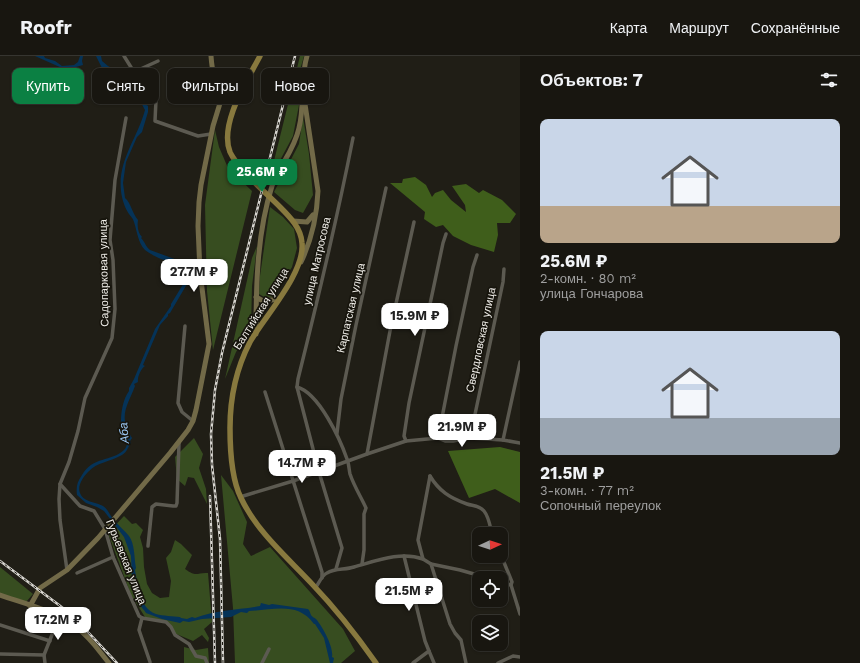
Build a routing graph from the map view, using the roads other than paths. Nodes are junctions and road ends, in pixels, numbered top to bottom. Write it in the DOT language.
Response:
graph roads {
  1 [pos="124,56"];
  2 [pos="211,56"];
  3 [pos="260,56"];
  4 [pos="307,56"];
  5 [pos="158,61"];
  6 [pos="132,68"];
  7 [pos="143,68"];
  8 [pos="212,68"];
  9 [pos="304,68"];
  10 [pos="253,70"];
  11 [pos="156,104"];
  12 [pos="221,104"];
  13 [pos="236,104"];
  14 [pos="303,104"];
  15 [pos="304,104"];
  16 [pos="126,118"];
  17 [pos="211,134"];
  18 [pos="353,138"];
  19 [pos="386,188"];
  20 [pos="318,204"];
  21 [pos="293,221"];
  22 [pos="414,222"];
  23 [pos="446,234"];
  24 [pos="477,254"];
  25 [pos="504,269"];
  26 [pos="297,270"];
  27 [pos="256,297"];
  28 [pos="279,299"];
  29 [pos="185,326"];
  30 [pos="256,334"];
  31 [pos="520,362"];
  32 [pos="297,387"];
  33 [pos="265,392"];
  34 [pos="193,421"];
  35 [pos="337,433"];
  36 [pos="438,438"];
  37 [pos="470,438"];
  38 [pos="503,440"];
  39 [pos="406,441"];
  40 [pos="179,443"];
  41 [pos="520,443"];
  42 [pos="367,454"];
  43 [pos="348,461"];
  44 [pos="319,472"];
  45 [pos="293,481"];
  46 [pos="60,484"];
  47 [pos="240,497"];
  48 [pos="490,527"];
  49 [pos="106,528"];
  50 [pos="148,546"];
  51 [pos="404,556"];
  52 [pos="113,557"];
  53 [pos="423,559"];
  54 [pos="504,563"];
  55 [pos="362,564"];
  56 [pos="431,564"];
  57 [pos="336,569"];
  58 [pos="66,570"];
  59 [pos="77,573"];
  60 [pos="472,573"];
  61 [pos="322,578"];
  62 [pos="508,584"];
  63 [pos="511,585"];
  64 [pos="316,587"];
  65 [pos="0,595"];
  66 [pos="30,606"];
  67 [pos="520,614"];
  68 [pos="59,617"];
  69 [pos="142,618"];
  70 [pos="0,625"];
  71 [pos="50,641"];
  72 [pos="269,649"];
  73 [pos="428,651"];
  74 [pos="0,654"];
  75 [pos="44,655"];
  76 [pos="520,657"];
  77 [pos="150,662"];
  78 [pos="207,662"];
  79 [pos="45,663"];
  80 [pos="109,663"];
  81 [pos="262,663"];
  82 [pos="376,663"];
  83 [pos="413,663"];
  84 [pos="434,663"];
  85 [pos="466,663"];
  86 [pos="498,663"];
  1 -- 6 [label="street"];
  2 -- 8 [label="main road"];
  3 -- 10 [label="main road, Балтийская улица"];
  4 -- 9 [label="main road"];
  5 -- 7 [label="street"];
  11 -- 17 [label="street"];
  12 -- 17 [label="main road"];
  13 -- 21 [label="main road, Балтийская улица"];
  14 -- 27 [label="main road"];
  15 -- 20 [label="main road"];
  16 -- 46 [label="street, Садопарковая улица"];
  17 -- 34 [label="main road"];
  18 -- 32 [label="street, улица Матросова"];
  19 -- 35 [label="street, Карпатская улица"];
  20 -- 21 [label="main road"];
  20 -- 26 [label="main road"];
  21 -- 26 [label="main road, Балтийская улица"];
  22 -- 42 [label="street"];
  23 -- 39 [label="street"];
  24 -- 36 [label="street"];
  25 -- 37 [label="street, Свердловская улица"];
  26 -- 28 [label="main road, Балтийская улица"];
  27 -- 28 [label="main road"];
  27 -- 30 [label="main road"];
  28 -- 30 [label="main road, Балтийская улица"];
  29 -- 34 [label="street"];
  30 -- 47 [label="main road, Балтийская улица"];
  31 -- 38 [label="street"];
  32 -- 35 [label="street, Карпатская улица"];
  32 -- 44 [label="street"];
  33 -- 45 [label="street"];
  34 -- 40 [label="main road"];
  35 -- 43 [label="street, Карпатская улица"];
  36 -- 37 [label="street"];
  36 -- 39 [label="street"];
  37 -- 38 [label="street"];
  38 -- 41 [label="street"];
  39 -- 42 [label="street"];
  40 -- 49 [label="main road"];
  40 -- 50 [label="street"];
  42 -- 43 [label="street"];
  43 -- 44 [label="street"];
  43 -- 55 [label="street, Карпатская улица"];
  44 -- 45 [label="street"];
  44 -- 57 [label="street"];
  45 -- 47 [label="street"];
  45 -- 61 [label="street"];
  46 -- 49 [label="street, Гурьевская улица"];
  46 -- 58 [label="street"];
  47 -- 64 [label="main road, Балтийская улица"];
  48 -- 53 [label="street"];
  49 -- 52 [label="street, Гурьевская улица"];
  49 -- 58 [label="main road"];
  51 -- 53 [label="street"];
  51 -- 55 [label="street"];
  51 -- 73 [label="street"];
  52 -- 59 [label="street"];
  52 -- 69 [label="street, Гурьевская улица"];
  53 -- 56 [label="street"];
  54 -- 63 [label="street"];
  55 -- 57 [label="street"];
  56 -- 60 [label="street"];
  56 -- 85 [label="street"];
  57 -- 61 [label="street"];
  58 -- 66 [label="main road"];
  61 -- 64 [label="street"];
  62 -- 63 [label="street"];
  63 -- 67 [label="street"];
  64 -- 82 [label="main road, Балтийская улица"];
  65 -- 66 [label="main road"];
  66 -- 68 [label="main road"];
  68 -- 71 [label="street"];
  68 -- 80 [label="main road"];
  69 -- 77 [label="street, Гурьевская улица"];
  69 -- 78 [label="street"];
  70 -- 71 [label="street"];
  71 -- 75 [label="street"];
  72 -- 81 [label="street"];
  73 -- 83 [label="street"];
  73 -- 84 [label="street"];
  74 -- 75 [label="street"];
  75 -- 79 [label="street"];
  76 -- 86 [label="street"];
}
